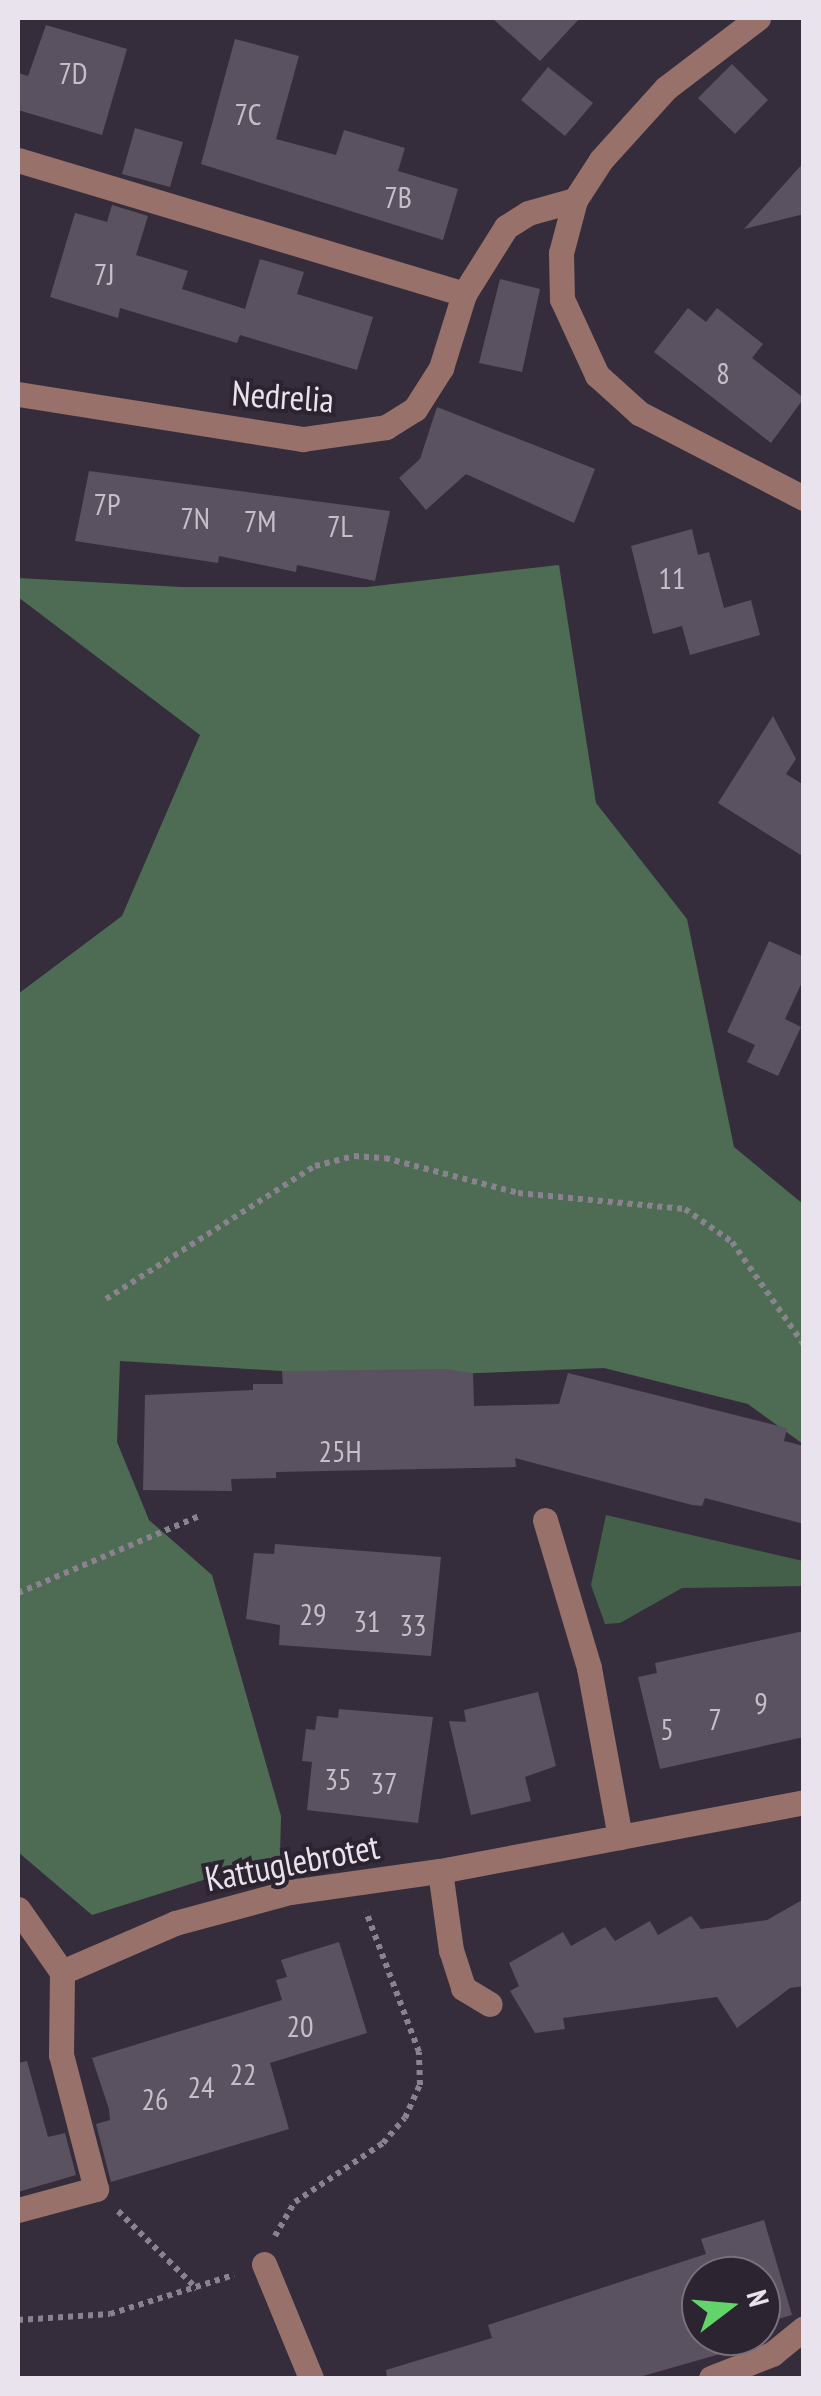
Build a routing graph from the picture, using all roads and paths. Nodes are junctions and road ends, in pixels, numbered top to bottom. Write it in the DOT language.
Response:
graph roads {
  1 [pos="749,20"];
  2 [pos="18,160"];
  3 [pos="576,200"];
  4 [pos="464,294"];
  5 [pos="18,394"];
  6 [pos="804,498"];
  7 [pos="106,1299"];
  8 [pos="804,1345"];
  9 [pos="200,1516"];
  10 [pos="545,1520"];
  11 [pos="18,1593"];
  12 [pos="804,1802"];
  13 [pos="620,1837"];
  14 [pos="440,1872"];
  15 [pos="358,1882"];
  16 [pos="18,1909"];
  17 [pos="62,1972"];
  18 [pos="490,2004"];
  19 [pos="96,2189"];
  20 [pos="18,2210"];
  21 [pos="264,2264"];
  22 [pos="197,2290"];
  23 [pos="18,2320"];
  24 [pos="804,2328"];
  25 [pos="311,2378"];
  26 [pos="711,2378"];
  1 -- 3 [label="street"];
  2 -- 4 [label="street"];
  3 -- 4 [label="street, Nedrelia"];
  3 -- 6 [label="street"];
  4 -- 5 [label="street, Nedrelia"];
  7 -- 8 [label="path"];
  9 -- 11 [label="path"];
  10 -- 13 [label="street"];
  12 -- 13 [label="street, Kattuglebrotet"];
  13 -- 14 [label="street, Kattuglebrotet"];
  14 -- 15 [label="street, Kattuglebrotet"];
  14 -- 18 [label="street"];
  15 -- 17 [label="street, Kattuglebrotet"];
  15 -- 21 [label="path"];
  16 -- 17 [label="street"];
  17 -- 19 [label="street"];
  19 -- 20 [label="street"];
  19 -- 22 [label="path"];
  21 -- 22 [label="path"];
  21 -- 25 [label="street"];
  22 -- 23 [label="path"];
  24 -- 26 [label="street"];
}
